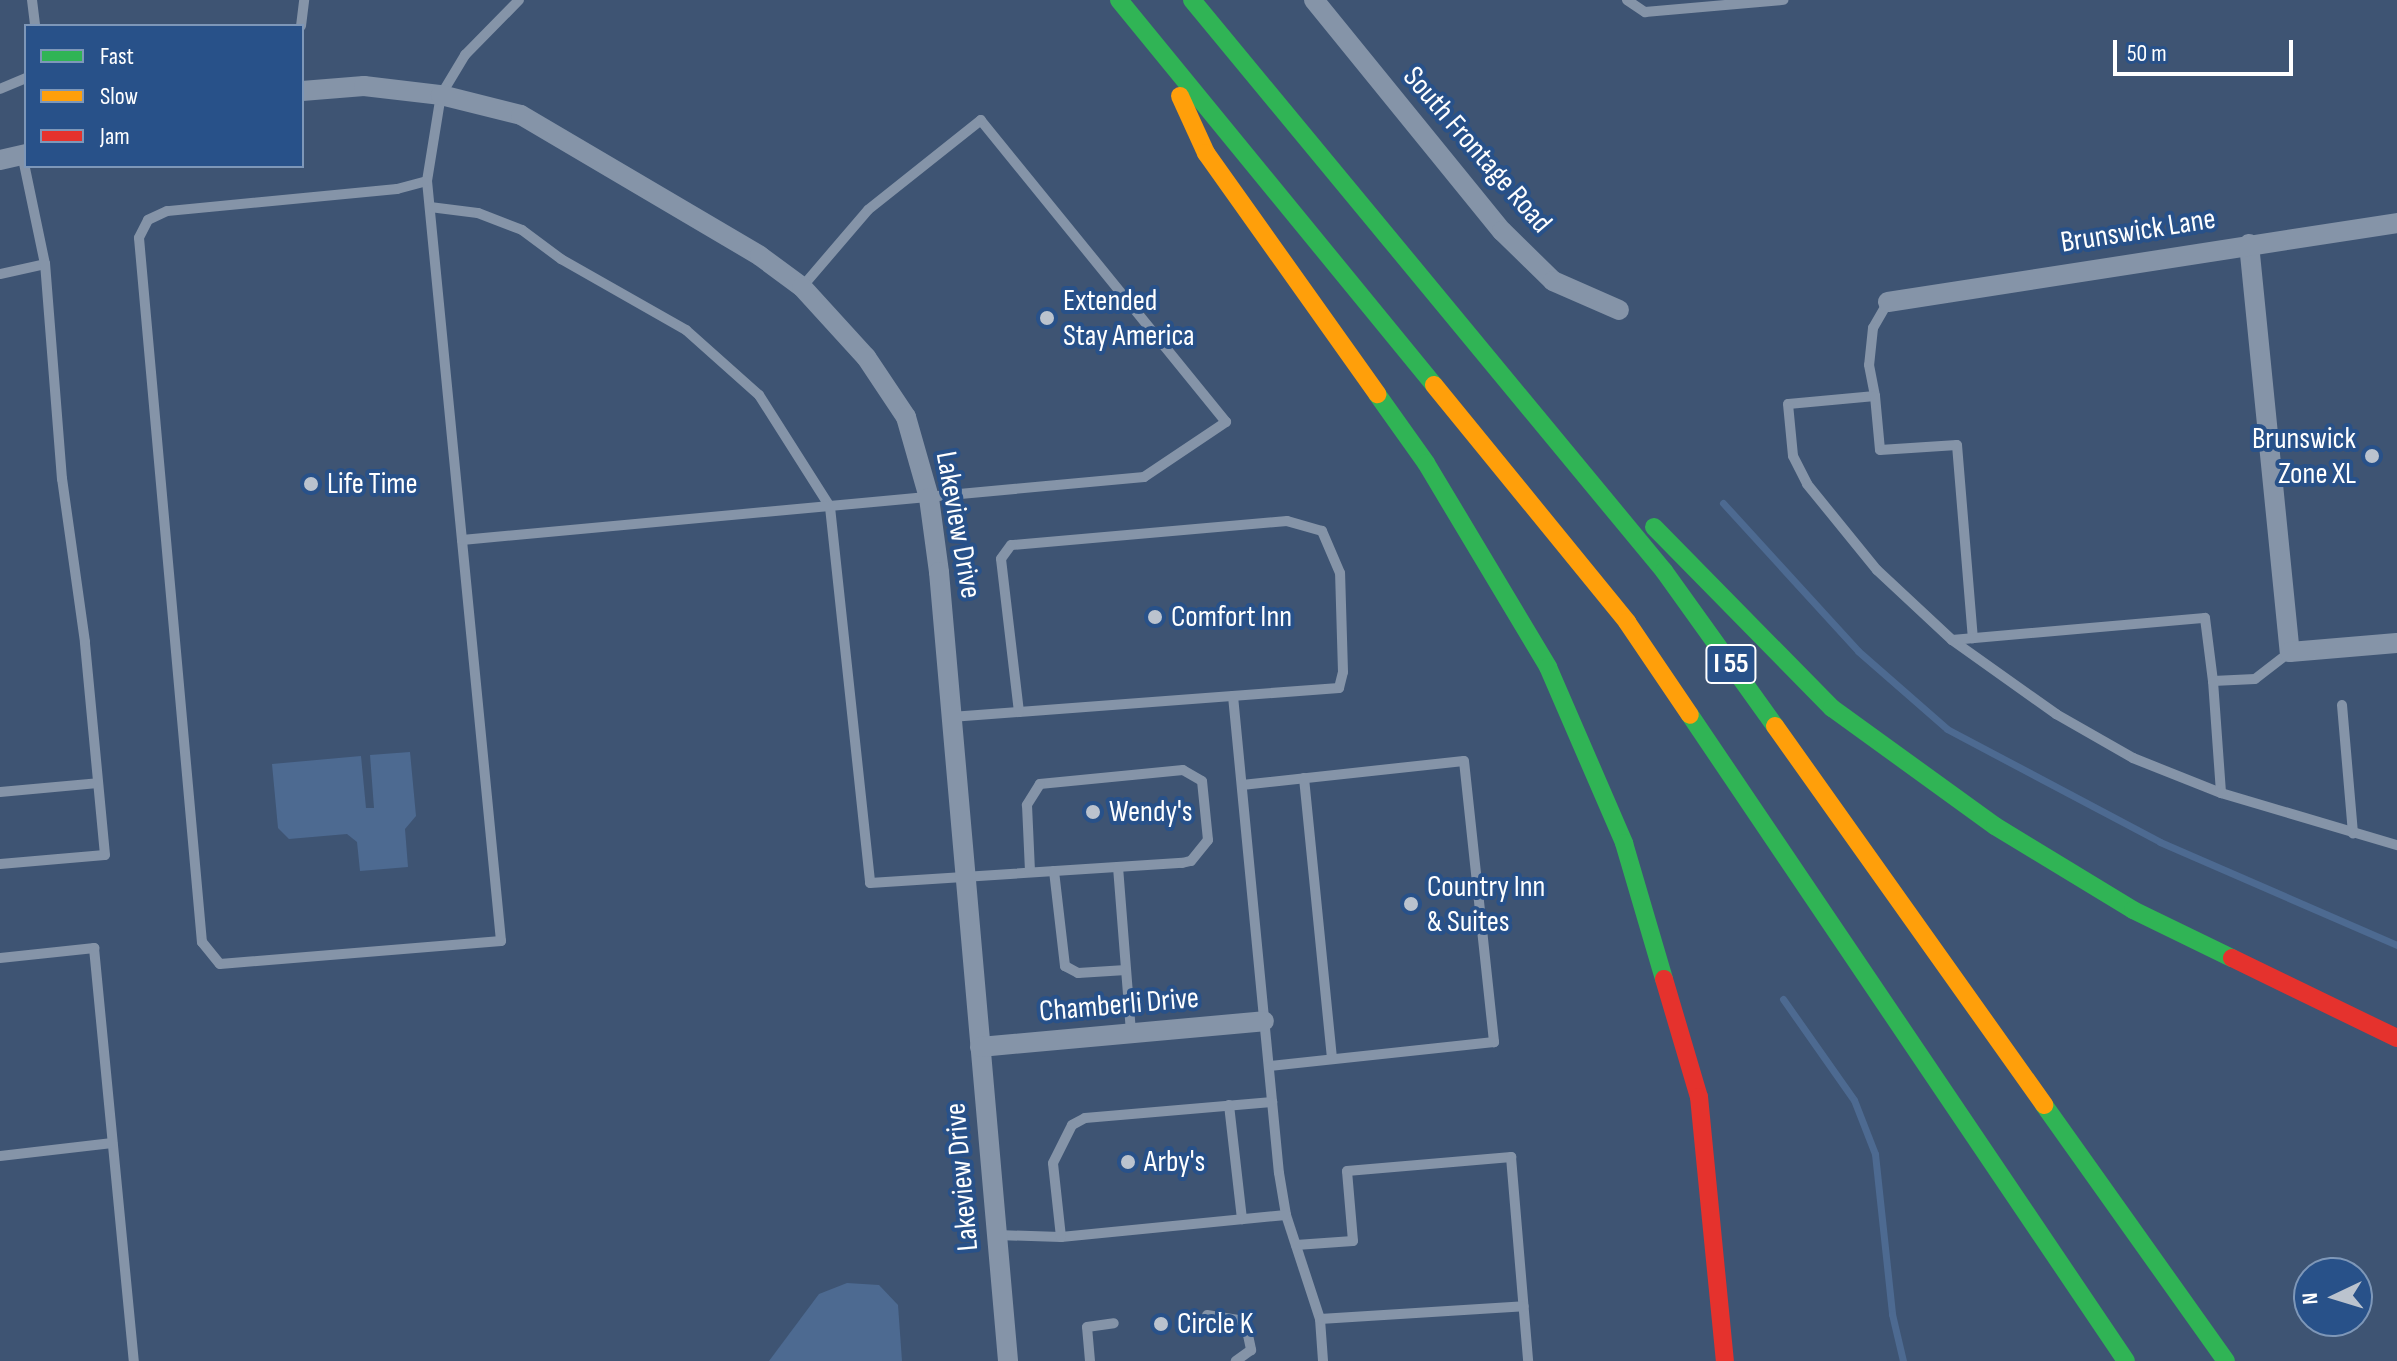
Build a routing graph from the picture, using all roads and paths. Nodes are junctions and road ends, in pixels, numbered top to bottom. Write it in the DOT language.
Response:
graph roads {
  1 [pos="32,0"];
  2 [pos="304,0"];
  3 [pos="519,0"];
  4 [pos="1119,0"];
  5 [pos="1193,0"];
  6 [pos="1314,0"];
  7 [pos="1627,0"];
  8 [pos="1783,0"];
  9 [pos="35,24"];
  10 [pos="301,24"];
  11 [pos="1162,54"];
  12 [pos="24,79"];
  13 [pos="0,89"];
  14 [pos="304,91"];
  15 [pos="441,95"];
  16 [pos="24,154"];
  17 [pos="0,160"];
  18 [pos="27,168"];
  19 [pos="427,181"];
  20 [pos="430,207"];
  21 [pos="2397,223"];
  22 [pos="2249,244"];
  23 [pos="45,264"];
  24 [pos="0,274"];
  25 [pos="802,287"];
  26 [pos="1888,302"];
  27 [pos="1619,310"];
  28 [pos="1875,396"];
  29 [pos="929,498"];
  30 [pos="830,507"];
  31 [pos="462,540"];
  32 [pos="1973,638"];
  33 [pos="1952,640"];
  34 [pos="2397,643"];
  35 [pos="2290,652"];
  36 [pos="2213,681"];
  37 [pos="1233,696"];
  38 [pos="2342,705"];
  39 [pos="1019,712"];
  40 [pos="951,717"];
  41 [pos="1304,778"];
  42 [pos="98,783"];
  43 [pos="1242,785"];
  44 [pos="0,792"];
  45 [pos="2221,793"];
  46 [pos="2353,834"];
  47 [pos="2397,845"];
  48 [pos="0,864"];
  49 [pos="1118,867"];
  50 [pos="1054,871"];
  51 [pos="1030,872"];
  52 [pos="965,876"];
  53 [pos="0,958"];
  54 [pos="1126,970"];
  55 [pos="1264,1021"];
  56 [pos="1131,1034"];
  57 [pos="2397,1038"];
  58 [pos="980,1047"];
  59 [pos="1332,1059"];
  60 [pos="1269,1066"];
  61 [pos="1272,1102"];
  62 [pos="1229,1105"];
  63 [pos="112,1143"];
  64 [pos="0,1156"];
  65 [pos="1286,1215"];
  66 [pos="1242,1219"];
  67 [pos="997,1235"];
  68 [pos="1061,1237"];
  69 [pos="1296,1245"];
  70 [pos="1524,1306"];
  71 [pos="1207,1315"];
  72 [pos="1320,1319"];
  73 [pos="1114,1323"];
  74 [pos="134,1361"];
  75 [pos="1008,1361"];
  76 [pos="1090,1361"];
  77 [pos="1236,1361"];
  78 [pos="1323,1361"];
  79 [pos="1528,1361"];
  80 [pos="1725,1361"];
  81 [pos="2126,1361"];
  82 [pos="2226,1361"];
  1 -- 9 [label="lane"];
  2 -- 10 [label="lane"];
  3 -- 15 [label="lane"];
  4 -- 11 [label="highway, I 55"];
  5 -- 57 [label="highway"];
  5 -- 82 [label="highway, I 55"];
  6 -- 27 [label="street, South Frontage Road"];
  7 -- 8 [label="lane"];
  11 -- 80 [label="highway"];
  11 -- 81 [label="highway, I 55"];
  12 -- 13 [label="lane"];
  14 -- 15 [label="street, Lakeview Drive"];
  15 -- 19 [label="lane"];
  15 -- 25 [label="street, Lakeview Drive"];
  16 -- 17 [label="street"];
  18 -- 23 [label="lane"];
  19 -- 20 [label="lane"];
  19 -- 31 [label="lane"];
  20 -- 30 [label="lane"];
  20 -- 31 [label="lane"];
  21 -- 22 [label="street, Brunswick Lane"];
  22 -- 26 [label="street, Brunswick Lane"];
  22 -- 35 [label="street"];
  23 -- 24 [label="lane"];
  23 -- 42 [label="lane"];
  25 -- 29 [label="street, Lakeview Drive"];
  25 -- 29 [label="lane"];
  26 -- 28 [label="lane"];
  28 -- 32 [label="lane"];
  28 -- 33 [label="lane"];
  29 -- 30 [label="lane"];
  29 -- 40 [label="street, Lakeview Drive"];
  30 -- 31 [label="lane"];
  30 -- 52 [label="lane"];
  32 -- 33 [label="lane"];
  32 -- 36 [label="lane"];
  33 -- 45 [label="lane"];
  34 -- 35 [label="street"];
  35 -- 36 [label="lane"];
  36 -- 45 [label="lane"];
  37 -- 39 [label="lane"];
  37 -- 39 [label="lane"];
  37 -- 43 [label="lane"];
  38 -- 46 [label="lane"];
  39 -- 40 [label="lane"];
  40 -- 52 [label="street, Lakeview Drive"];
  41 -- 43 [label="lane"];
  41 -- 59 [label="lane"];
  41 -- 59 [label="lane"];
  42 -- 44 [label="lane"];
  42 -- 48 [label="lane"];
  43 -- 55 [label="lane"];
  45 -- 46 [label="lane"];
  46 -- 47 [label="lane"];
  49 -- 50 [label="lane"];
  49 -- 51 [label="lane"];
  49 -- 54 [label="lane"];
  50 -- 51 [label="lane"];
  50 -- 54 [label="lane"];
  51 -- 52 [label="lane"];
  52 -- 58 [label="street, Lakeview Drive"];
  53 -- 63 [label="lane"];
  54 -- 56 [label="lane"];
  55 -- 56 [label="street, Chamberli Drive"];
  55 -- 60 [label="lane"];
  56 -- 58 [label="street, Chamberli Drive"];
  58 -- 67 [label="street, Lakeview Drive"];
  59 -- 60 [label="lane"];
  60 -- 61 [label="lane"];
  61 -- 62 [label="lane"];
  61 -- 65 [label="lane"];
  62 -- 66 [label="lane"];
  62 -- 68 [label="lane"];
  63 -- 64 [label="lane"];
  63 -- 74 [label="lane"];
  65 -- 66 [label="lane"];
  65 -- 69 [label="lane"];
  66 -- 68 [label="lane"];
  67 -- 68 [label="lane"];
  67 -- 75 [label="street, Lakeview Drive"];
  69 -- 70 [label="lane"];
  69 -- 72 [label="lane"];
  70 -- 72 [label="lane"];
  70 -- 79 [label="lane"];
  71 -- 77 [label="lane"];
  72 -- 78 [label="lane"];
  73 -- 76 [label="lane"];
}
